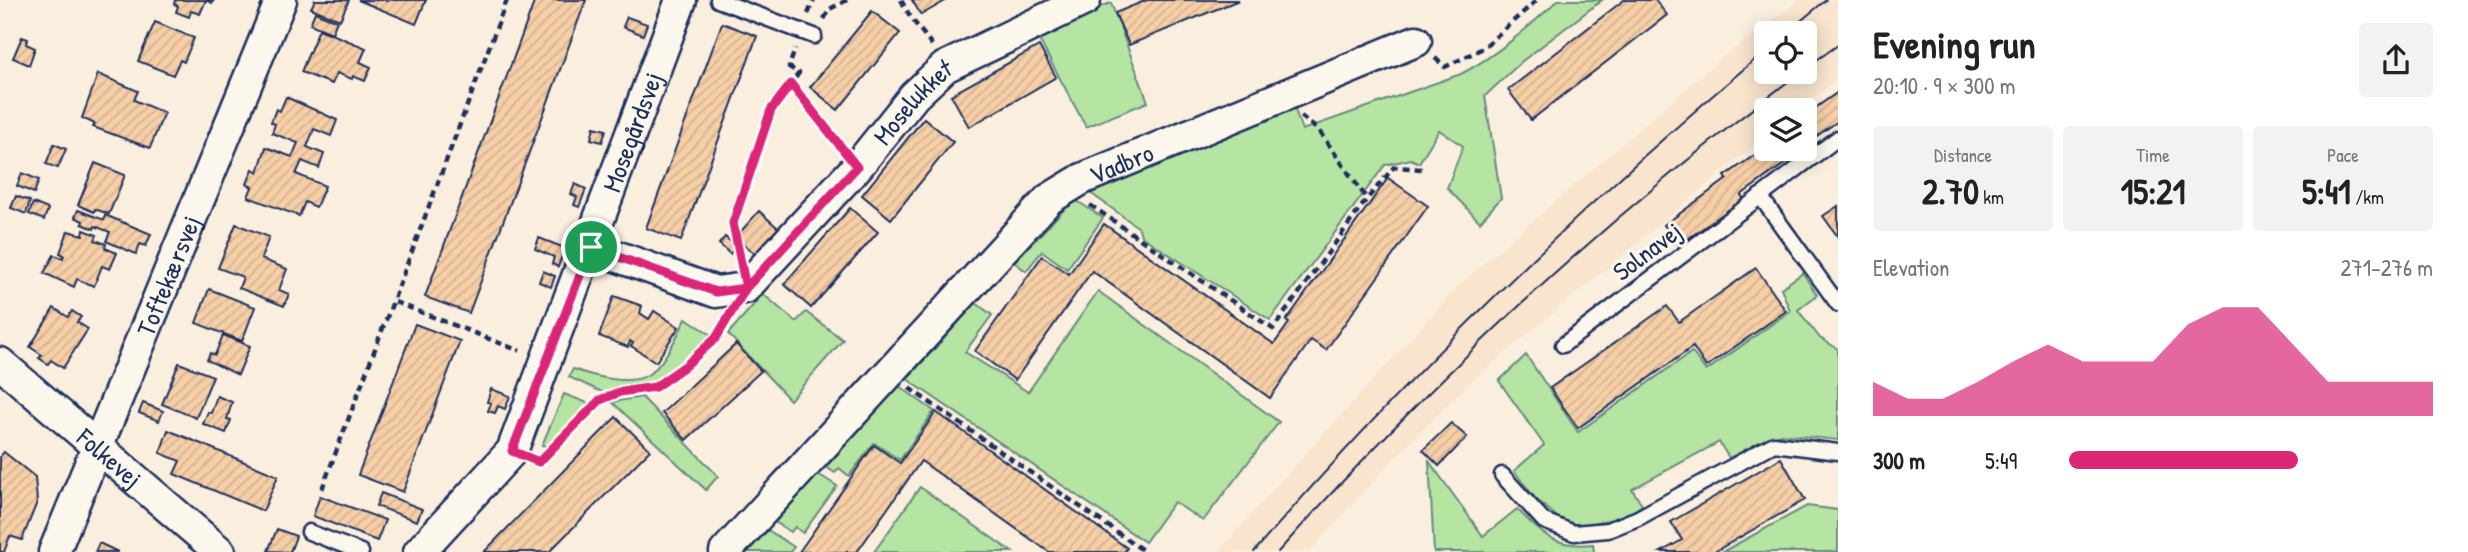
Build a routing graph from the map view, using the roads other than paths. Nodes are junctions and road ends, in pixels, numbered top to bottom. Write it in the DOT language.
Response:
graph roads {
  1 [pos="281,0"];
  2 [pos="681,0"];
  3 [pos="718,0"];
  4 [pos="1071,3"];
  5 [pos="807,34"];
  6 [pos="1416,41"];
  7 [pos="1838,138"];
  8 [pos="1760,196"];
  9 [pos="591,247"];
  10 [pos="1838,304"];
  11 [pos="1563,345"];
  12 [pos="0,363"];
  13 [pos="99,447"];
  14 [pos="1838,452"];
  15 [pos="1502,475"];
  16 [pos="309,533"];
  17 [pos="54,552"];
  18 [pos="220,552"];
  19 [pos="361,552"];
  20 [pos="419,552"];
  21 [pos="725,552"];
  1 -- 13 [label="street, Toftekærsvej"];
  2 -- 9 [label="street, Mosegårdsvej"];
  3 -- 5 [label="lane"];
  4 -- 9 [label="street, Moselukket"];
  6 -- 21 [label="street, Vadbro"];
  7 -- 8 [label="lane, Solnavej"];
  8 -- 10 [label="lane"];
  8 -- 11 [label="lane, Solnavej"];
  9 -- 20 [label="street, Mosegårdsvej"];
  12 -- 13 [label="street, Folkevej"];
  13 -- 17 [label="street, Toftekærsvej"];
  13 -- 18 [label="street, Folkevej"];
  14 -- 15 [label="lane"];
  16 -- 19 [label="lane"];
}
